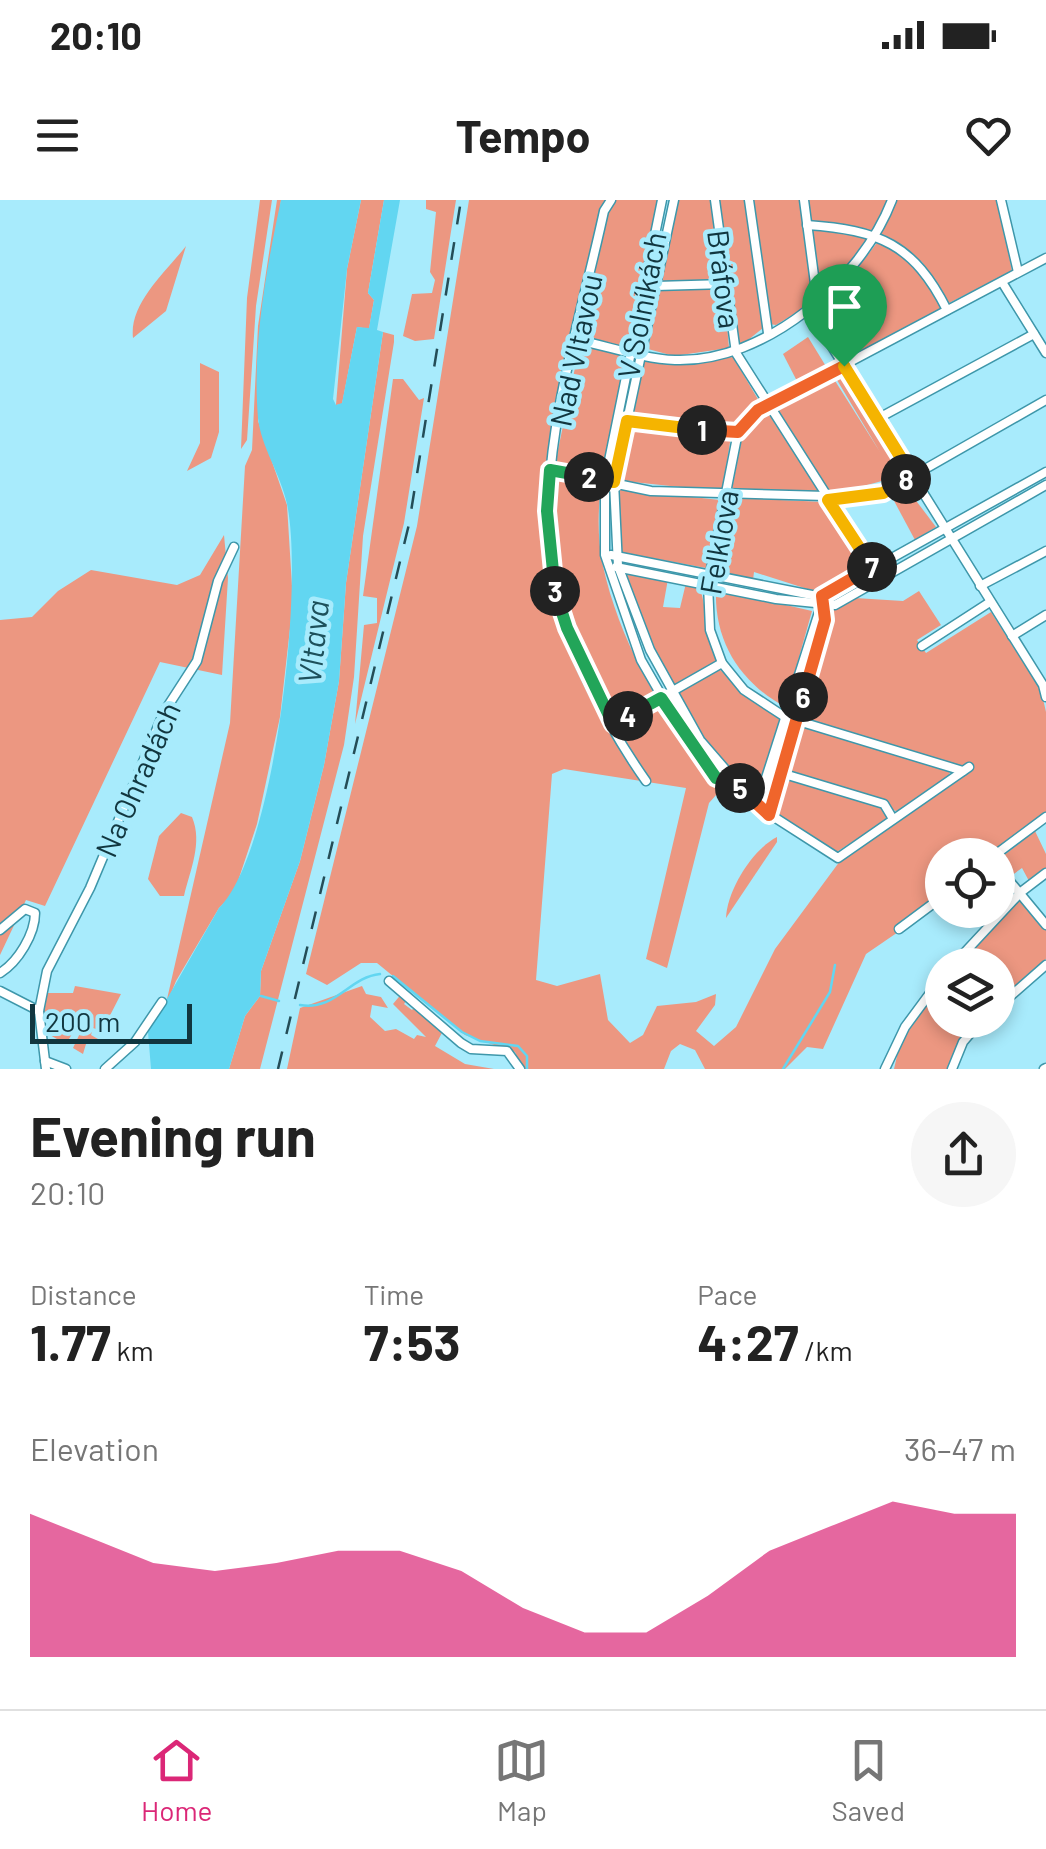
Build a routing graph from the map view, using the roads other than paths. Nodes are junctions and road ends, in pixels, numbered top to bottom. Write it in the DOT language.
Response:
graph roads {
  1 [pos="611,200"];
  2 [pos="662,200"];
  3 [pos="674,200"];
  4 [pos="714,200"];
  5 [pos="749,200"];
  6 [pos="804,200"];
  7 [pos="892,200"];
  8 [pos="1001,200"];
  9 [pos="807,225"];
  10 [pos="876,235"];
  11 [pos="1046,258"];
  12 [pos="1018,272"];
  13 [pos="1002,282"];
  14 [pos="726,284"];
  15 [pos="656,286"];
  16 [pos="818,302"];
  17 [pos="948,310"];
  18 [pos="768,333"];
  19 [pos="1034,334"];
  20 [pos="577,340"];
  21 [pos="632,351"];
  22 [pos="642,353"];
  23 [pos="736,353"];
  24 [pos="1046,353"];
  25 [pos="844,366"];
  26 [pos="1046,400"];
  27 [pos="771,405"];
  28 [pos="877,419"];
  29 [pos="627,421"];
  30 [pos="738,432"];
  31 [pos="550,470"];
  32 [pos="1046,472"];
  33 [pos="911,474"];
  34 [pos="610,481"];
  35 [pos="1046,486"];
  36 [pos="726,494"];
  37 [pos="827,498"];
  38 [pos="945,528"];
  39 [pos="952,539"];
  40 [pos="234,547"];
  41 [pos="1046,551"];
  42 [pos="610,555"];
  43 [pos="613,567"];
  44 [pos="872,568"];
  45 [pos="710,574"];
  46 [pos="708,584"];
  47 [pos="980,586"];
  48 [pos="822,601"];
  49 [pos="990,602"];
  50 [pos="1046,615"];
  51 [pos="1012,636"];
  52 [pos="922,646"];
  53 [pos="722,663"];
  54 [pos="670,692"];
  55 [pos="1046,697"];
  56 [pos="661,698"];
  57 [pos="785,717"];
  58 [pos="797,720"];
  59 [pos="613,724"];
  60 [pos="780,773"];
  61 [pos="646,781"];
  62 [pos="732,781"];
  63 [pos="758,806"];
  64 [pos="769,815"];
  65 [pos="1046,818"];
  66 [pos="893,819"];
  67 [pos="1015,840"];
  68 [pos="1046,873"];
  69 [pos="1015,888"];
  70 [pos="1020,894"];
  71 [pos="925,910"];
  72 [pos="1046,925"];
  73 [pos="0,930"];
  74 [pos="900,930"];
  75 [pos="969,948"];
  76 [pos="1046,965"];
  77 [pos="0,973"];
  78 [pos="389,981"];
  79 [pos="0,991"];
  80 [pos="1015,992"];
  81 [pos="925,1000"];
  82 [pos="162,1002"];
  83 [pos="39,1012"];
  84 [pos="966,1038"];
  85 [pos="45,1065"];
  86 [pos="66,1069"];
  87 [pos="105,1069"];
  88 [pos="520,1069"];
  89 [pos="889,1069"];
  90 [pos="952,1069"];
  1 -- 20 [label="street, Nad Vltavou"];
  2 -- 21 [label="street, V Solníkách"];
  3 -- 15 [label="street, V Solníkách"];
  4 -- 14 [label="street, Bráfova"];
  5 -- 18 [label="street"];
  6 -- 9 [label="street"];
  7 -- 10 [label="street"];
  8 -- 12 [label="street"];
  9 -- 10 [label="street"];
  9 -- 16 [label="street"];
  10 -- 16 [label="street"];
  10 -- 17 [label="street"];
  11 -- 12 [label="street"];
  12 -- 13 [label="street"];
  13 -- 17 [label="street"];
  13 -- 19 [label="street"];
  14 -- 15 [label="street"];
  14 -- 23 [label="street, Bráfova"];
  15 -- 22 [label="street, V Solníkách"];
  16 -- 18 [label="street"];
  16 -- 25 [label="street"];
  17 -- 25 [label="street"];
  18 -- 23 [label="street"];
  19 -- 24 [label="street"];
  19 -- 28 [label="street"];
  20 -- 21 [label="street"];
  20 -- 31 [label="street, Nad Vltavou"];
  21 -- 22 [label="street"];
  21 -- 34 [label="street, V Solníkách"];
  22 -- 23 [label="street"];
  22 -- 29 [label="street, V Solníkách"];
  23 -- 27 [label="street, Bráfova"];
  25 -- 27 [label="street"];
  25 -- 28 [label="street"];
  26 -- 33 [label="street"];
  27 -- 30 [label="street"];
  27 -- 37 [label="street, Bráfova"];
  28 -- 33 [label="street"];
  29 -- 30 [label="street"];
  29 -- 34 [label="street, V Solníkách"];
  30 -- 36 [label="street, Felklova"];
  31 -- 34 [label="street"];
  31 -- 59 [label="street, Nad Vltavou"];
  32 -- 38 [label="street"];
  33 -- 37 [label="street"];
  33 -- 38 [label="street"];
  34 -- 36 [label="street"];
  34 -- 42 [label="street, V Solníkách"];
  35 -- 39 [label="street"];
  36 -- 37 [label="street"];
  36 -- 45 [label="street, Felklova"];
  37 -- 44 [label="street, Bráfova"];
  38 -- 39 [label="street"];
  38 -- 44 [label="street"];
  39 -- 47 [label="street"];
  39 -- 48 [label="street"];
  40 -- 83 [label="street, Na Ohradách"];
  41 -- 47 [label="street"];
  42 -- 43 [label="street, V Solníkách"];
  42 -- 45 [label="street"];
  43 -- 46 [label="street"];
  43 -- 54 [label="street, V Solníkách"];
  43 -- 56 [label="street, V Solníkách"];
  44 -- 48 [label="street"];
  45 -- 46 [label="street, Felklova"];
  45 -- 48 [label="street"];
  46 -- 48 [label="street"];
  46 -- 53 [label="street, Felklova"];
  47 -- 49 [label="street"];
  48 -- 57 [label="street"];
  48 -- 58 [label="street"];
  49 -- 51 [label="street"];
  49 -- 52 [label="street"];
  50 -- 51 [label="street"];
  51 -- 55 [label="street"];
  53 -- 54 [label="street"];
  53 -- 57 [label="street, Felklova"];
  54 -- 56 [label="street"];
  54 -- 62 [label="street, V Solníkách"];
  56 -- 59 [label="street"];
  56 -- 62 [label="street, V Solníkách"];
  57 -- 58 [label="street, Felklova"];
  57 -- 63 [label="street"];
  58 -- 60 [label="street"];
  58 -- 66 [label="street, Felklova"];
  59 -- 61 [label="street, Nad Vltavou"];
  60 -- 64 [label="street"];
  60 -- 66 [label="street"];
  62 -- 63 [label="street, V Solníkách"];
  63 -- 64 [label="street, V Solníkách"];
  64 -- 66 [label="street, V Solníkách"];
  65 -- 67 [label="street"];
  68 -- 70 [label="street"];
  69 -- 70 [label="street"];
  70 -- 72 [label="street"];
  70 -- 75 [label="street"];
  71 -- 74 [label="street"];
  73 -- 77 [label="street"];
  76 -- 80 [label="street"];
  78 -- 88 [label="street"];
  79 -- 83 [label="street"];
  81 -- 89 [label="street"];
  82 -- 87 [label="street"];
  83 -- 85 [label="street"];
  84 -- 90 [label="street"];
  85 -- 86 [label="street"];
}
